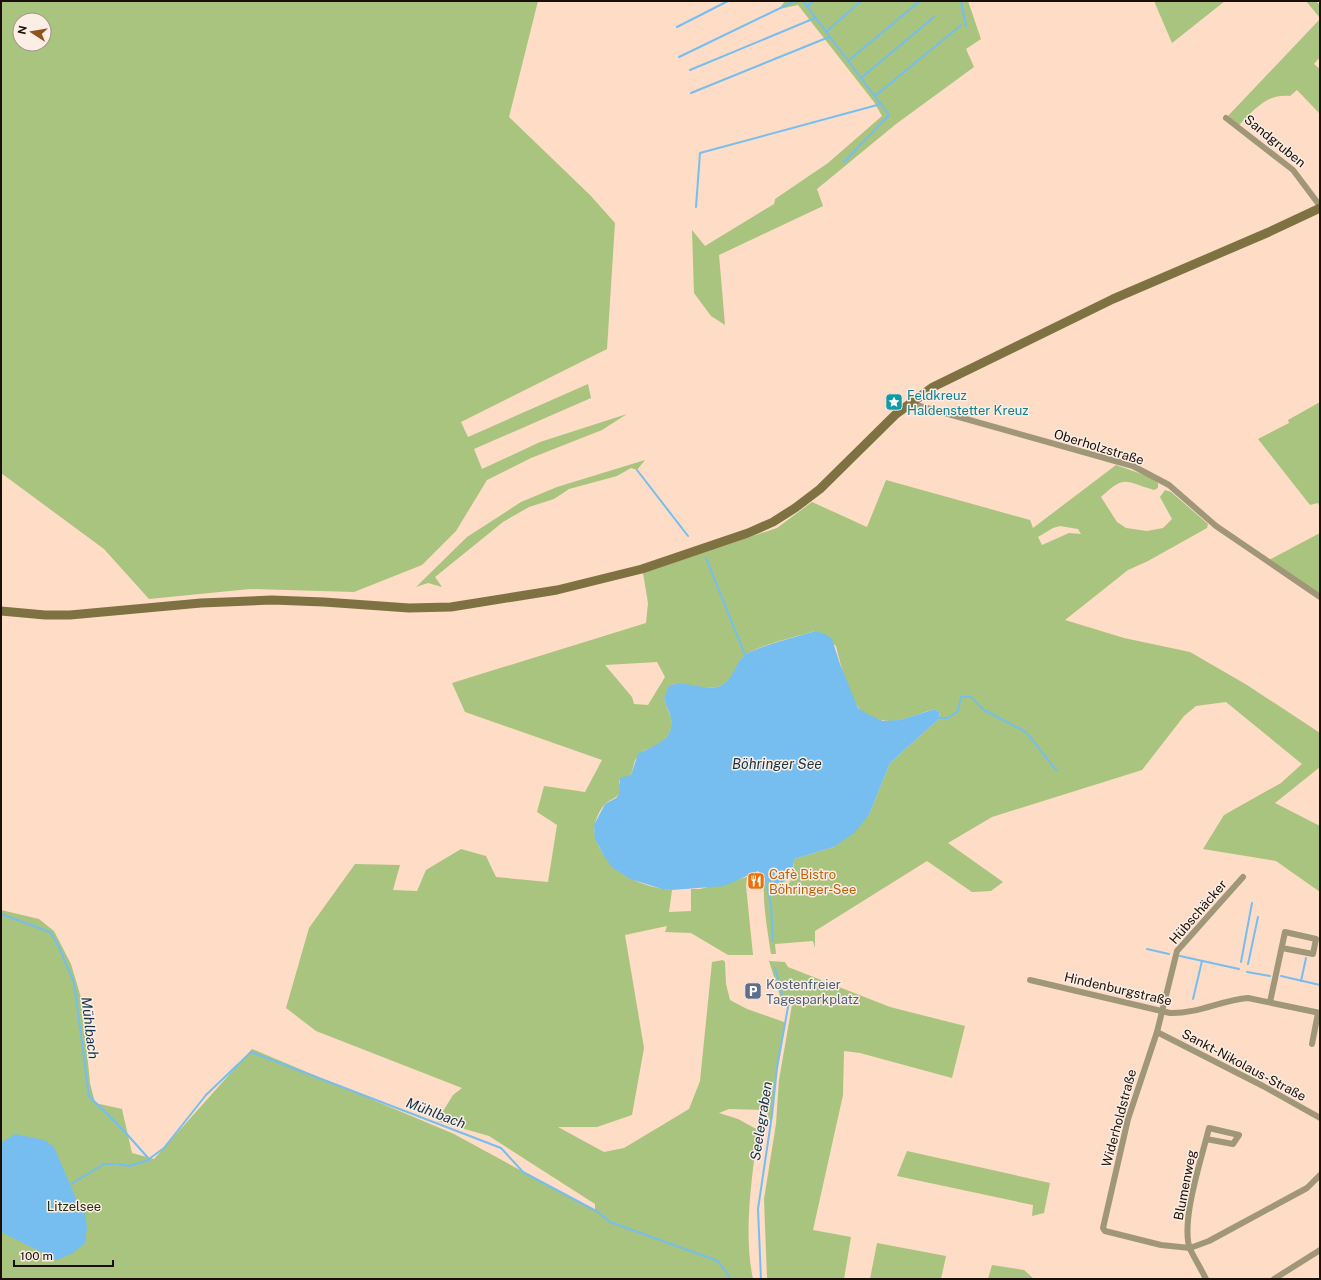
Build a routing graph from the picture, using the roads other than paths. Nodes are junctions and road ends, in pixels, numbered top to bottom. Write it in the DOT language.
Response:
graph roads {
  1 [pos="1226,118"];
  2 [pos="1320,207"];
  3 [pos="909,403"];
  4 [pos="1320,597"];
  5 [pos="1,611"];
  6 [pos="1243,877"];
  7 [pos="1282,948"];
  8 [pos="1030,980"];
  9 [pos="1270,1002"];
  10 [pos="1163,1012"];
  11 [pos="1319,1013"];
  12 [pos="1157,1032"];
  13 [pos="1312,1044"];
  14 [pos="1320,1118"];
  15 [pos="1206,1139"];
  16 [pos="1320,1175"];
  17 [pos="1190,1248"];
  18 [pos="1318,1252"];
  19 [pos="1320,1259"];
  20 [pos="1206,1279"];
  21 [pos="1274,1279"];
  1 -- 2 [label="street, Sandgruben"];
  2 -- 3 [label="street, Sandgruben"];
  3 -- 4 [label="street, Oberholzstraße"];
  3 -- 5 [label="street, Sandgruben"];
  6 -- 10 [label="street, Hübschäcker"];
  7 -- 7 [label="street"];
  7 -- 9 [label="street"];
  8 -- 10 [label="street, Hindenburgstraße"];
  9 -- 10 [label="street, Hindenburgstraße"];
  9 -- 11 [label="street, Hindenburgstraße"];
  10 -- 12 [label="street, Widerholdstraße"];
  11 -- 13 [label="street, Hindenburgstraße"];
  12 -- 14 [label="street, Sankt-Nikolaus-Straße"];
  12 -- 17 [label="street, Widerholdstraße"];
  15 -- 15 [label="street, Blumenweg"];
  15 -- 17 [label="street, Blumenweg"];
  16 -- 17 [label="street"];
  17 -- 20 [label="street, Blumenweg"];
  18 -- 19 [label="street"];
  18 -- 21 [label="street"];
}
